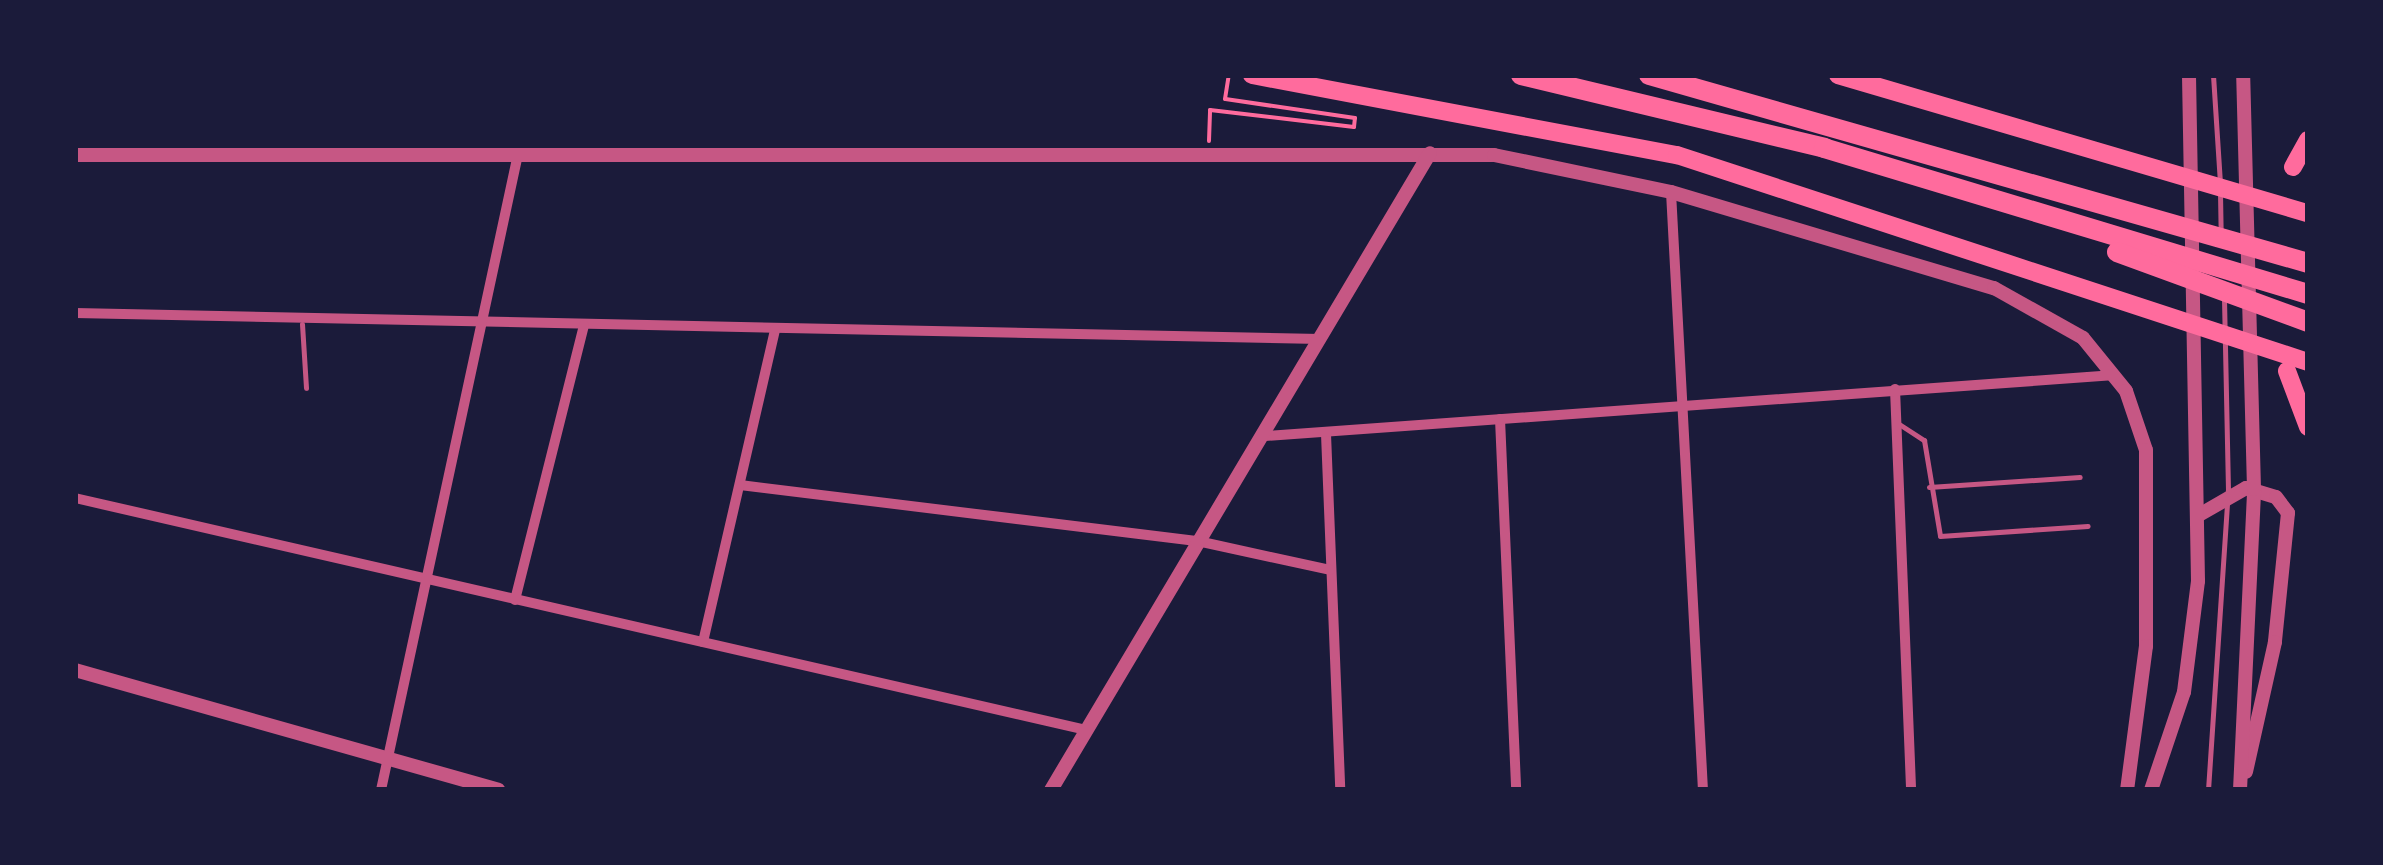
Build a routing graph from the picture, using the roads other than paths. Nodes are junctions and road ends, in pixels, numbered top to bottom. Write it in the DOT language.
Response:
graph roads {
  1 [pos="1252,75"];
  2 [pos="1521,75"];
  3 [pos="1649,75"];
  4 [pos="2189,75"];
  5 [pos="2213,75"];
  6 [pos="1844,76"];
  7 [pos="2246,80"];
  8 [pos="2308,140"];
  9 [pos="1430,153"];
  10 [pos="518,154"];
  11 [pos="75,155"];
  12 [pos="2294,167"];
  13 [pos="1671,192"];
  14 [pos="2308,214"];
  15 [pos="2141,255"];
  16 [pos="2308,264"];
  17 [pos="2308,294"];
  18 [pos="75,313"];
  19 [pos="2308,322"];
  20 [pos="302,324"];
  21 [pos="478,326"];
  22 [pos="584,326"];
  23 [pos="774,329"];
  24 [pos="1321,339"];
  25 [pos="2308,362"];
  26 [pos="2288,371"];
  27 [pos="2116,375"];
  28 [pos="306,388"];
  29 [pos="1895,389"];
  30 [pos="1683,406"];
  31 [pos="1500,418"];
  32 [pos="1896,423"];
  33 [pos="2308,427"];
  34 [pos="1326,434"];
  35 [pos="1265,436"];
  36 [pos="2080,478"];
  37 [pos="740,485"];
  38 [pos="1928,487"];
  39 [pos="2254,489"];
  40 [pos="2228,490"];
  41 [pos="75,498"];
  42 [pos="2199,516"];
  43 [pos="2088,526"];
  44 [pos="1202,542"];
  45 [pos="1330,570"];
  46 [pos="427,585"];
  47 [pos="516,600"];
  48 [pos="702,642"];
  49 [pos="75,670"];
  50 [pos="1086,730"];
  51 [pos="388,758"];
  52 [pos="2240,788"];
  53 [pos="381,790"];
  54 [pos="498,790"];
  55 [pos="1051,790"];
  56 [pos="1340,790"];
  57 [pos="1516,790"];
  58 [pos="1703,790"];
  59 [pos="1911,790"];
  60 [pos="2127,790"];
  61 [pos="2152,790"];
  62 [pos="2208,790"];
  1 -- 25 [label="highway"];
  2 -- 15 [label="highway"];
  3 -- 16 [label="highway"];
  4 -- 42 [label="street"];
  5 -- 40 [label="lane"];
  6 -- 14 [label="highway"];
  7 -- 39 [label="street"];
  8 -- 12 [label="highway"];
  9 -- 10 [label="street"];
  9 -- 13 [label="street"];
  9 -- 24 [label="street"];
  10 -- 11 [label="street"];
  10 -- 21 [label="street"];
  13 -- 27 [label="street"];
  13 -- 30 [label="street"];
  15 -- 17 [label="highway"];
  15 -- 19 [label="highway"];
  18 -- 20 [label="street"];
  20 -- 21 [label="street"];
  20 -- 28 [label="lane"];
  21 -- 22 [label="street"];
  21 -- 46 [label="street"];
  22 -- 23 [label="street"];
  22 -- 47 [label="street"];
  23 -- 24 [label="street"];
  23 -- 37 [label="street"];
  24 -- 35 [label="street"];
  26 -- 33 [label="highway"];
  27 -- 29 [label="street"];
  27 -- 60 [label="street"];
  29 -- 30 [label="street"];
  29 -- 32 [label="street"];
  30 -- 31 [label="street"];
  30 -- 58 [label="street"];
  31 -- 34 [label="street"];
  31 -- 57 [label="street"];
  32 -- 38 [label="lane"];
  32 -- 59 [label="street"];
  34 -- 35 [label="street"];
  34 -- 45 [label="street"];
  35 -- 44 [label="street"];
  36 -- 38 [label="lane"];
  37 -- 44 [label="street"];
  37 -- 48 [label="street"];
  38 -- 43 [label="lane"];
  39 -- 40 [label="street"];
  39 -- 52 [label="street"];
  39 -- 52 [label="street"];
  40 -- 42 [label="street"];
  40 -- 62 [label="lane"];
  41 -- 46 [label="street"];
  42 -- 61 [label="street"];
  44 -- 45 [label="street"];
  44 -- 50 [label="street"];
  45 -- 56 [label="street"];
  46 -- 47 [label="street"];
  46 -- 51 [label="street"];
  47 -- 48 [label="street"];
  48 -- 50 [label="street"];
  49 -- 51 [label="street"];
  50 -- 55 [label="street"];
  51 -- 53 [label="street"];
  51 -- 54 [label="street"];
}
